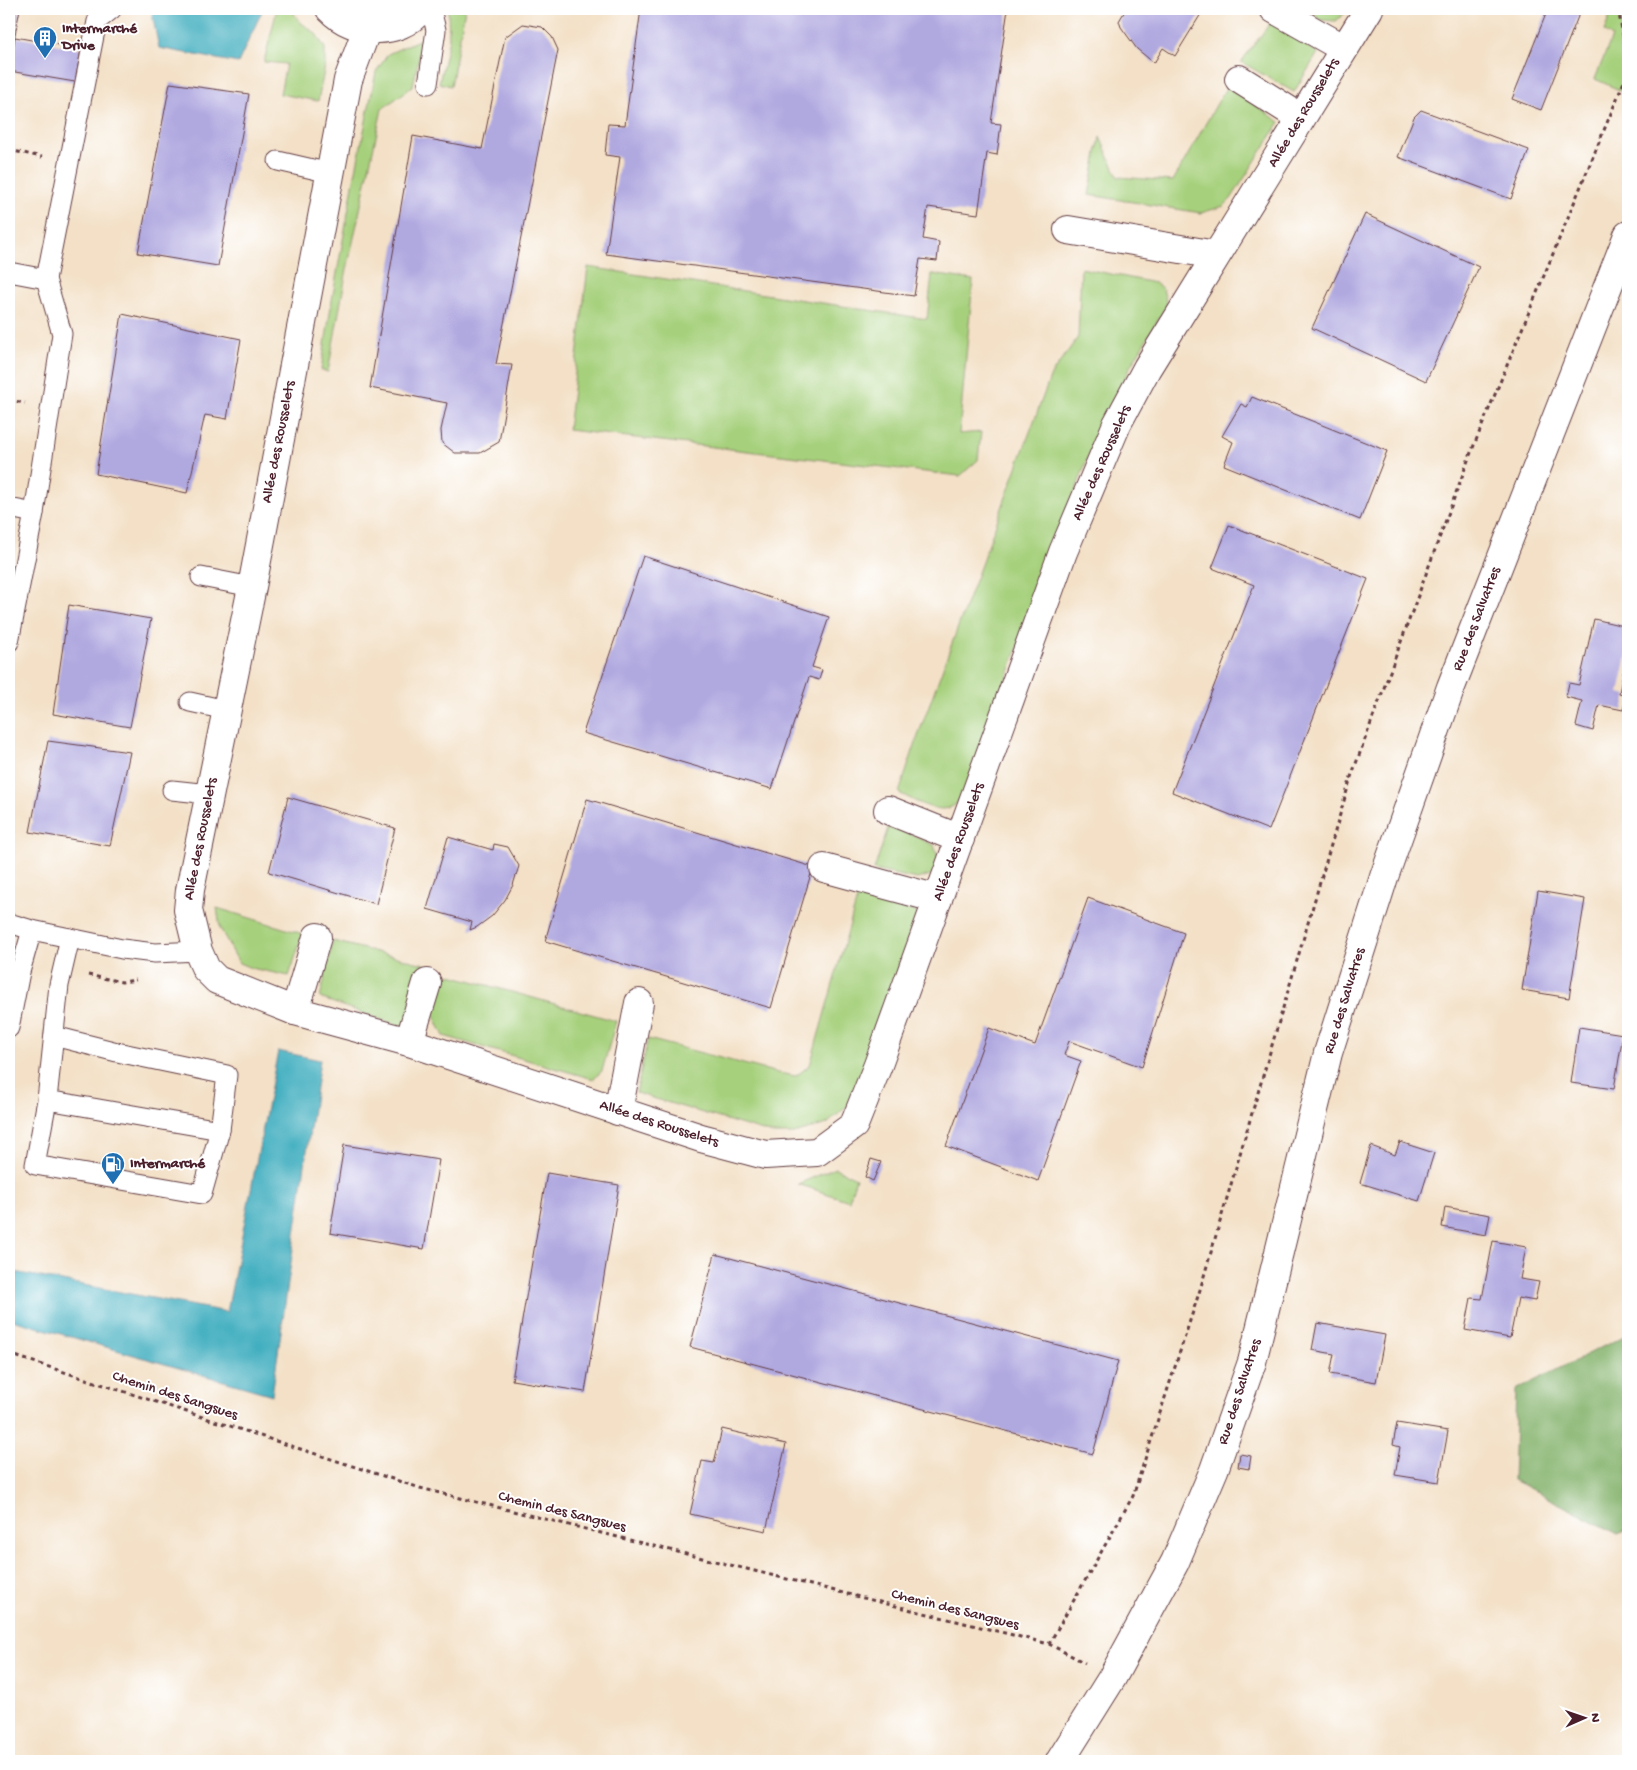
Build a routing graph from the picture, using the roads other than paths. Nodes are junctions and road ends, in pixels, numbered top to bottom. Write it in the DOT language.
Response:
graph roads {
  1 [pos="112,9"];
  2 [pos="330,9"];
  3 [pos="421,9"];
  4 [pos="431,9"];
  5 [pos="1274,9"];
  6 [pos="1369,9"];
  7 [pos="367,29"];
  8 [pos="1343,48"];
  9 [pos="1239,79"];
  10 [pos="428,84"];
  11 [pos="1301,118"];
  12 [pos="278,161"];
  13 [pos="330,173"];
  14 [pos="1068,230"];
  15 [pos="1628,234"];
  16 [pos="1216,255"];
  17 [pos="9,272"];
  18 [pos="46,279"];
  19 [pos="9,508"];
  20 [pos="34,512"];
  21 [pos="201,577"];
  22 [pos="252,586"];
  23 [pos="13,596"];
  24 [pos="9,642"];
  25 [pos="190,702"];
  26 [pos="226,710"];
  27 [pos="172,790"];
  28 [pos="209,794"];
  29 [pos="888,810"];
  30 [pos="960,839"];
  31 [pos="824,868"];
  32 [pos="938,899"];
  33 [pos="9,923"];
  34 [pos="32,930"];
  35 [pos="316,937"];
  36 [pos="70,938"];
  37 [pos="198,951"];
  38 [pos="427,983"];
  39 [pos="639,1003"];
  40 [pos="295,1011"];
  41 [pos="9,1028"];
  42 [pos="54,1036"];
  43 [pos="409,1042"];
  44 [pos="47,1100"];
  45 [pos="618,1111"];
  46 [pos="220,1130"];
  47 [pos="1060,1761"];
  1 -- 18 [label="lane"];
  2 -- 7 [label="street"];
  3 -- 7 [label="street"];
  4 -- 10 [label="lane"];
  5 -- 8 [label="street"];
  6 -- 8 [label="street, Allée des Rousselets"];
  7 -- 13 [label="street, Allée des Rousselets"];
  8 -- 11 [label="street, Allée des Rousselets"];
  9 -- 11 [label="street"];
  11 -- 16 [label="street, Allée des Rousselets"];
  12 -- 13 [label="lane"];
  13 -- 22 [label="street, Allée des Rousselets"];
  14 -- 16 [label="street"];
  15 -- 47 [label="street, Rue des Salvatres"];
  16 -- 30 [label="street, Allée des Rousselets"];
  17 -- 18 [label="lane"];
  18 -- 20 [label="lane"];
  19 -- 20 [label="lane"];
  20 -- 23 [label="lane"];
  21 -- 22 [label="lane"];
  22 -- 26 [label="street, Allée des Rousselets"];
  23 -- 24 [label="lane"];
  25 -- 26 [label="lane"];
  26 -- 28 [label="street, Allée des Rousselets"];
  27 -- 28 [label="lane"];
  28 -- 37 [label="street, Allée des Rousselets"];
  29 -- 30 [label="street"];
  30 -- 32 [label="street, Allée des Rousselets"];
  31 -- 32 [label="street"];
  32 -- 45 [label="street, Allée des Rousselets"];
  33 -- 34 [label="lane"];
  34 -- 36 [label="lane"];
  34 -- 41 [label="lane"];
  35 -- 40 [label="street"];
  36 -- 37 [label="lane"];
  36 -- 42 [label="lane"];
  37 -- 40 [label="street, Allée des Rousselets"];
  38 -- 43 [label="street"];
  39 -- 45 [label="street"];
  40 -- 43 [label="street, Allée des Rousselets"];
  42 -- 44 [label="lane"];
  42 -- 46 [label="lane"];
  43 -- 45 [label="street, Allée des Rousselets"];
  44 -- 46 [label="lane"];
  44 -- 46 [label="lane"];
}
